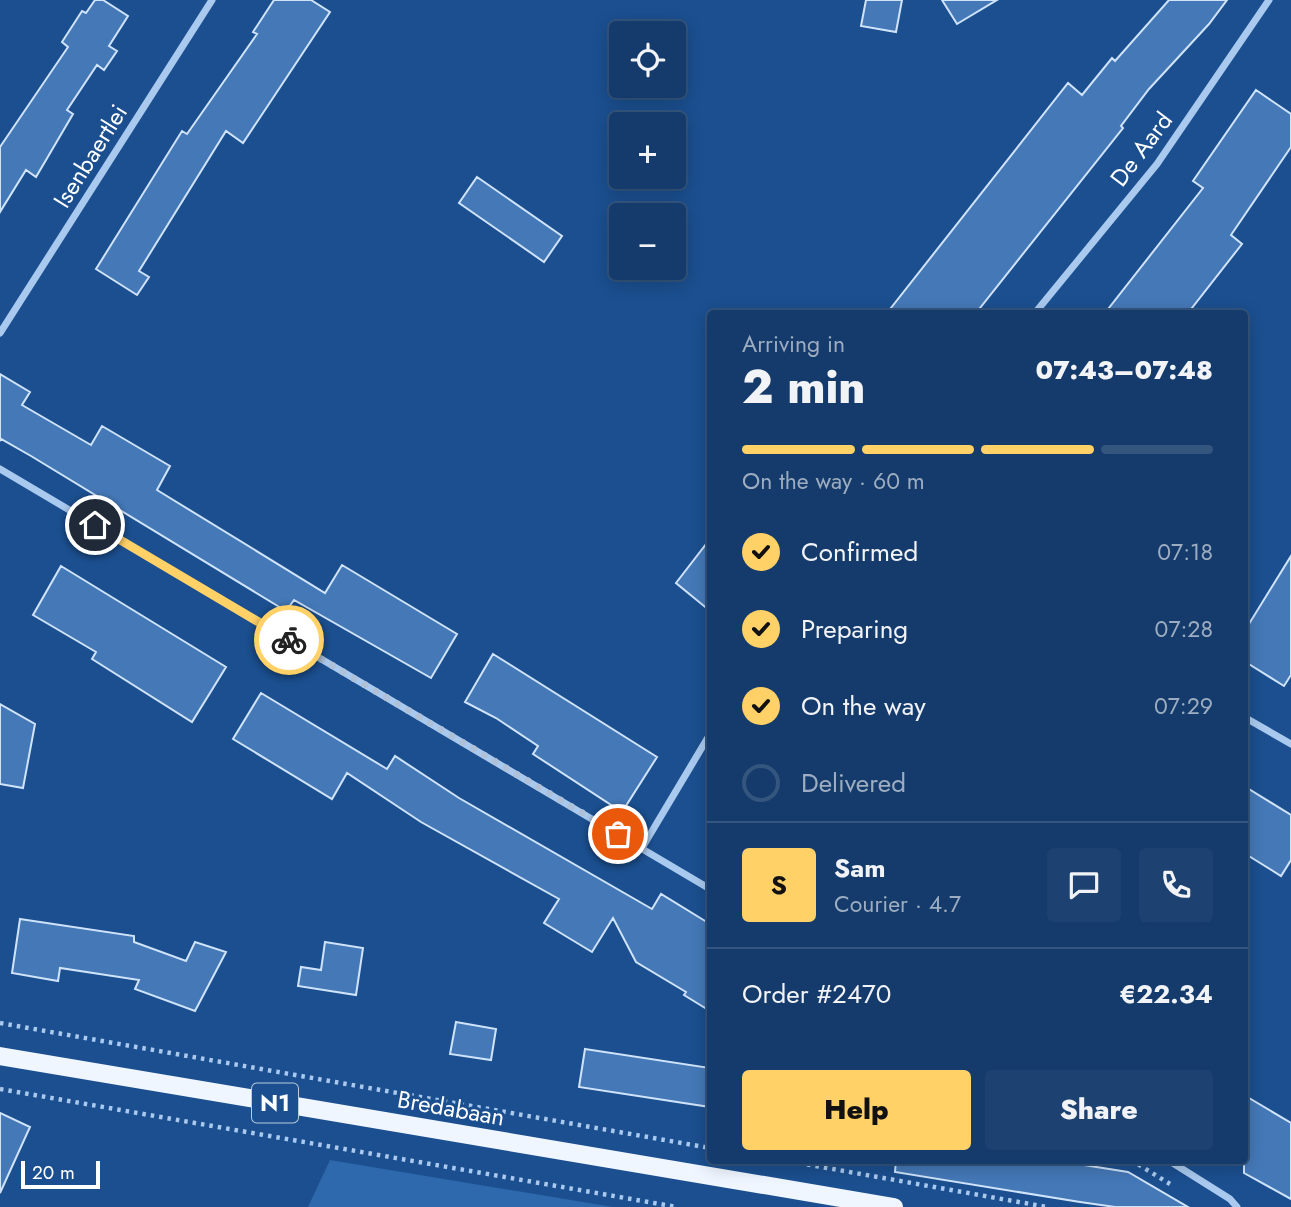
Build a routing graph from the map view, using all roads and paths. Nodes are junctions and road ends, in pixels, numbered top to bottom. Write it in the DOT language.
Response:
graph roads {
  1 [pos="212,0"];
  2 [pos="1269,0"];
  3 [pos="1037,310"];
  4 [pos="0,333"];
  5 [pos="0,469"];
  6 [pos="1248,719"];
  7 [pos="707,739"];
  8 [pos="1291,744"];
  9 [pos="642,848"];
  10 [pos="707,887"];
  11 [pos="0,1023"];
  12 [pos="0,1056"];
  13 [pos="0,1089"];
  14 [pos="707,1147"];
  15 [pos="805,1164"];
  16 [pos="1174,1164"];
  17 [pos="677,1207"];
  18 [pos="894,1207"];
  19 [pos="1047,1207"];
  20 [pos="1237,1207"];
  1 -- 4 [label="street, Isenbaertlei"];
  2 -- 3 [label="street, De Aard"];
  5 -- 9 [label="street"];
  6 -- 8 [label="street"];
  7 -- 9 [label="street"];
  9 -- 10 [label="street"];
  11 -- 14 [label="path"];
  12 -- 18 [label="main road, Bredabaan / N1"];
  13 -- 17 [label="path"];
  15 -- 19 [label="path"];
  16 -- 20 [label="street"];
}
